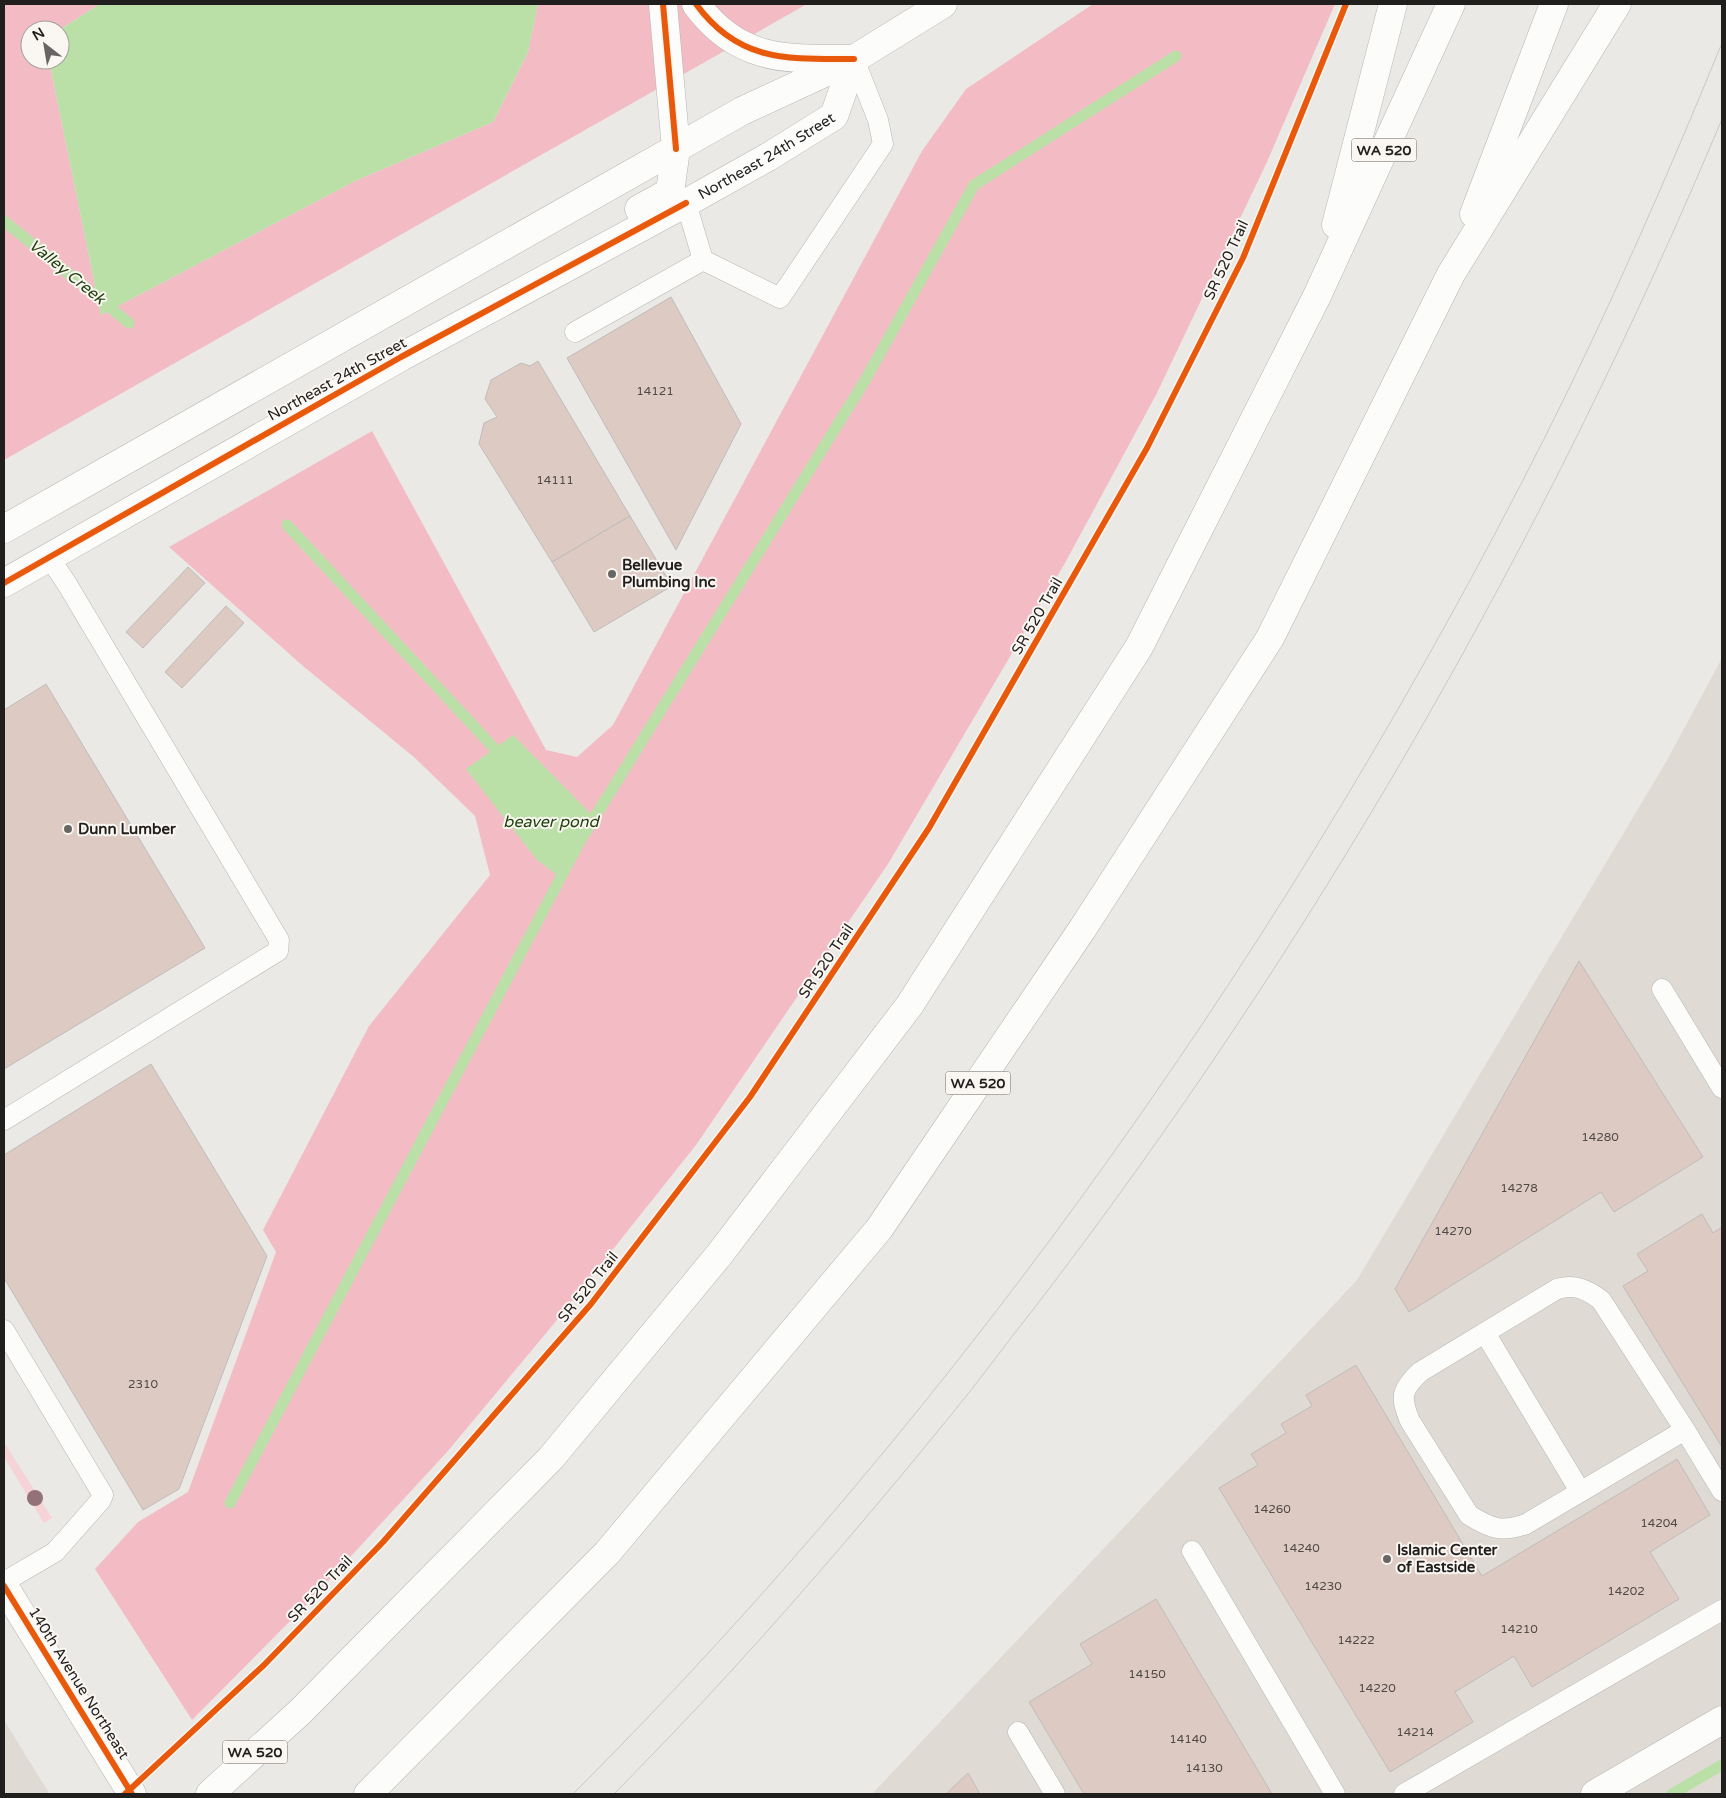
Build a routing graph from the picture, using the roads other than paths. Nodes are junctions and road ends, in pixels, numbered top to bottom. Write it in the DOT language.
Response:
graph roads {
  1 [pos="664,4"];
  2 [pos="696,4"];
  3 [pos="942,4"];
  4 [pos="1393,4"];
  5 [pos="1451,4"];
  6 [pos="1554,4"];
  7 [pos="1617,4"];
  8 [pos="854,59"];
  9 [pos="676,149"];
  10 [pos="686,203"];
  11 [pos="703,260"];
  12 [pos="1451,274"];
  13 [pos="1317,296"];
  14 [pos="509,299"];
  15 [pos="575,332"];
  16 [pos="4,529"];
  17 [pos="49,557"];
  18 [pos="4,583"];
  19 [pos="1662,989"];
  20 [pos="1722,1088"];
  21 [pos="4,1120"];
  22 [pos="4,1330"];
  23 [pos="1485,1333"];
  24 [pos="1685,1430"];
  25 [pos="1722,1491"];
  26 [pos="1580,1492"];
  27 [pos="1192,1551"];
  28 [pos="4,1582"];
  29 [pos="4,1586"];
  30 [pos="1722,1610"];
  31 [pos="1722,1720"];
  32 [pos="1018,1732"];
  33 [pos="132,1794"];
  34 [pos="210,1794"];
  35 [pos="368,1794"];
  36 [pos="1055,1794"];
  37 [pos="1335,1794"];
  38 [pos="1404,1794"];
  39 [pos="1595,1794"];
  1 -- 9 [label="main road"];
  2 -- 8 [label="main road"];
  3 -- 8 [label="main road"];
  4 -- 13 [label="main road"];
  5 -- 13 [label="main road, WA 520"];
  6 -- 12 [label="main road, WA 520"];
  7 -- 12 [label="main road"];
  8 -- 9 [label="main road"];
  8 -- 10 [label="main road, Northeast 24th Street"];
  8 -- 11 [label="lane"];
  9 -- 14 [label="main road"];
  9 -- 16 [label="main road"];
  10 -- 11 [label="lane"];
  10 -- 14 [label="main road, Northeast 24th Street"];
  11 -- 15 [label="lane"];
  12 -- 35 [label="main road, WA 520"];
  13 -- 34 [label="main road, WA 520"];
  14 -- 17 [label="main road, Northeast 24th Street"];
  17 -- 18 [label="main road, Northeast 24th Street"];
  17 -- 21 [label="lane"];
  19 -- 20 [label="lane"];
  22 -- 28 [label="lane"];
  23 -- 24 [label="lane"];
  23 -- 26 [label="lane"];
  23 -- 26 [label="lane"];
  24 -- 25 [label="lane"];
  24 -- 26 [label="lane"];
  27 -- 37 [label="lane"];
  29 -- 33 [label="main road, 140th Avenue Northeast"];
  30 -- 38 [label="lane"];
  31 -- 39 [label="main road"];
  32 -- 36 [label="lane"];
}
